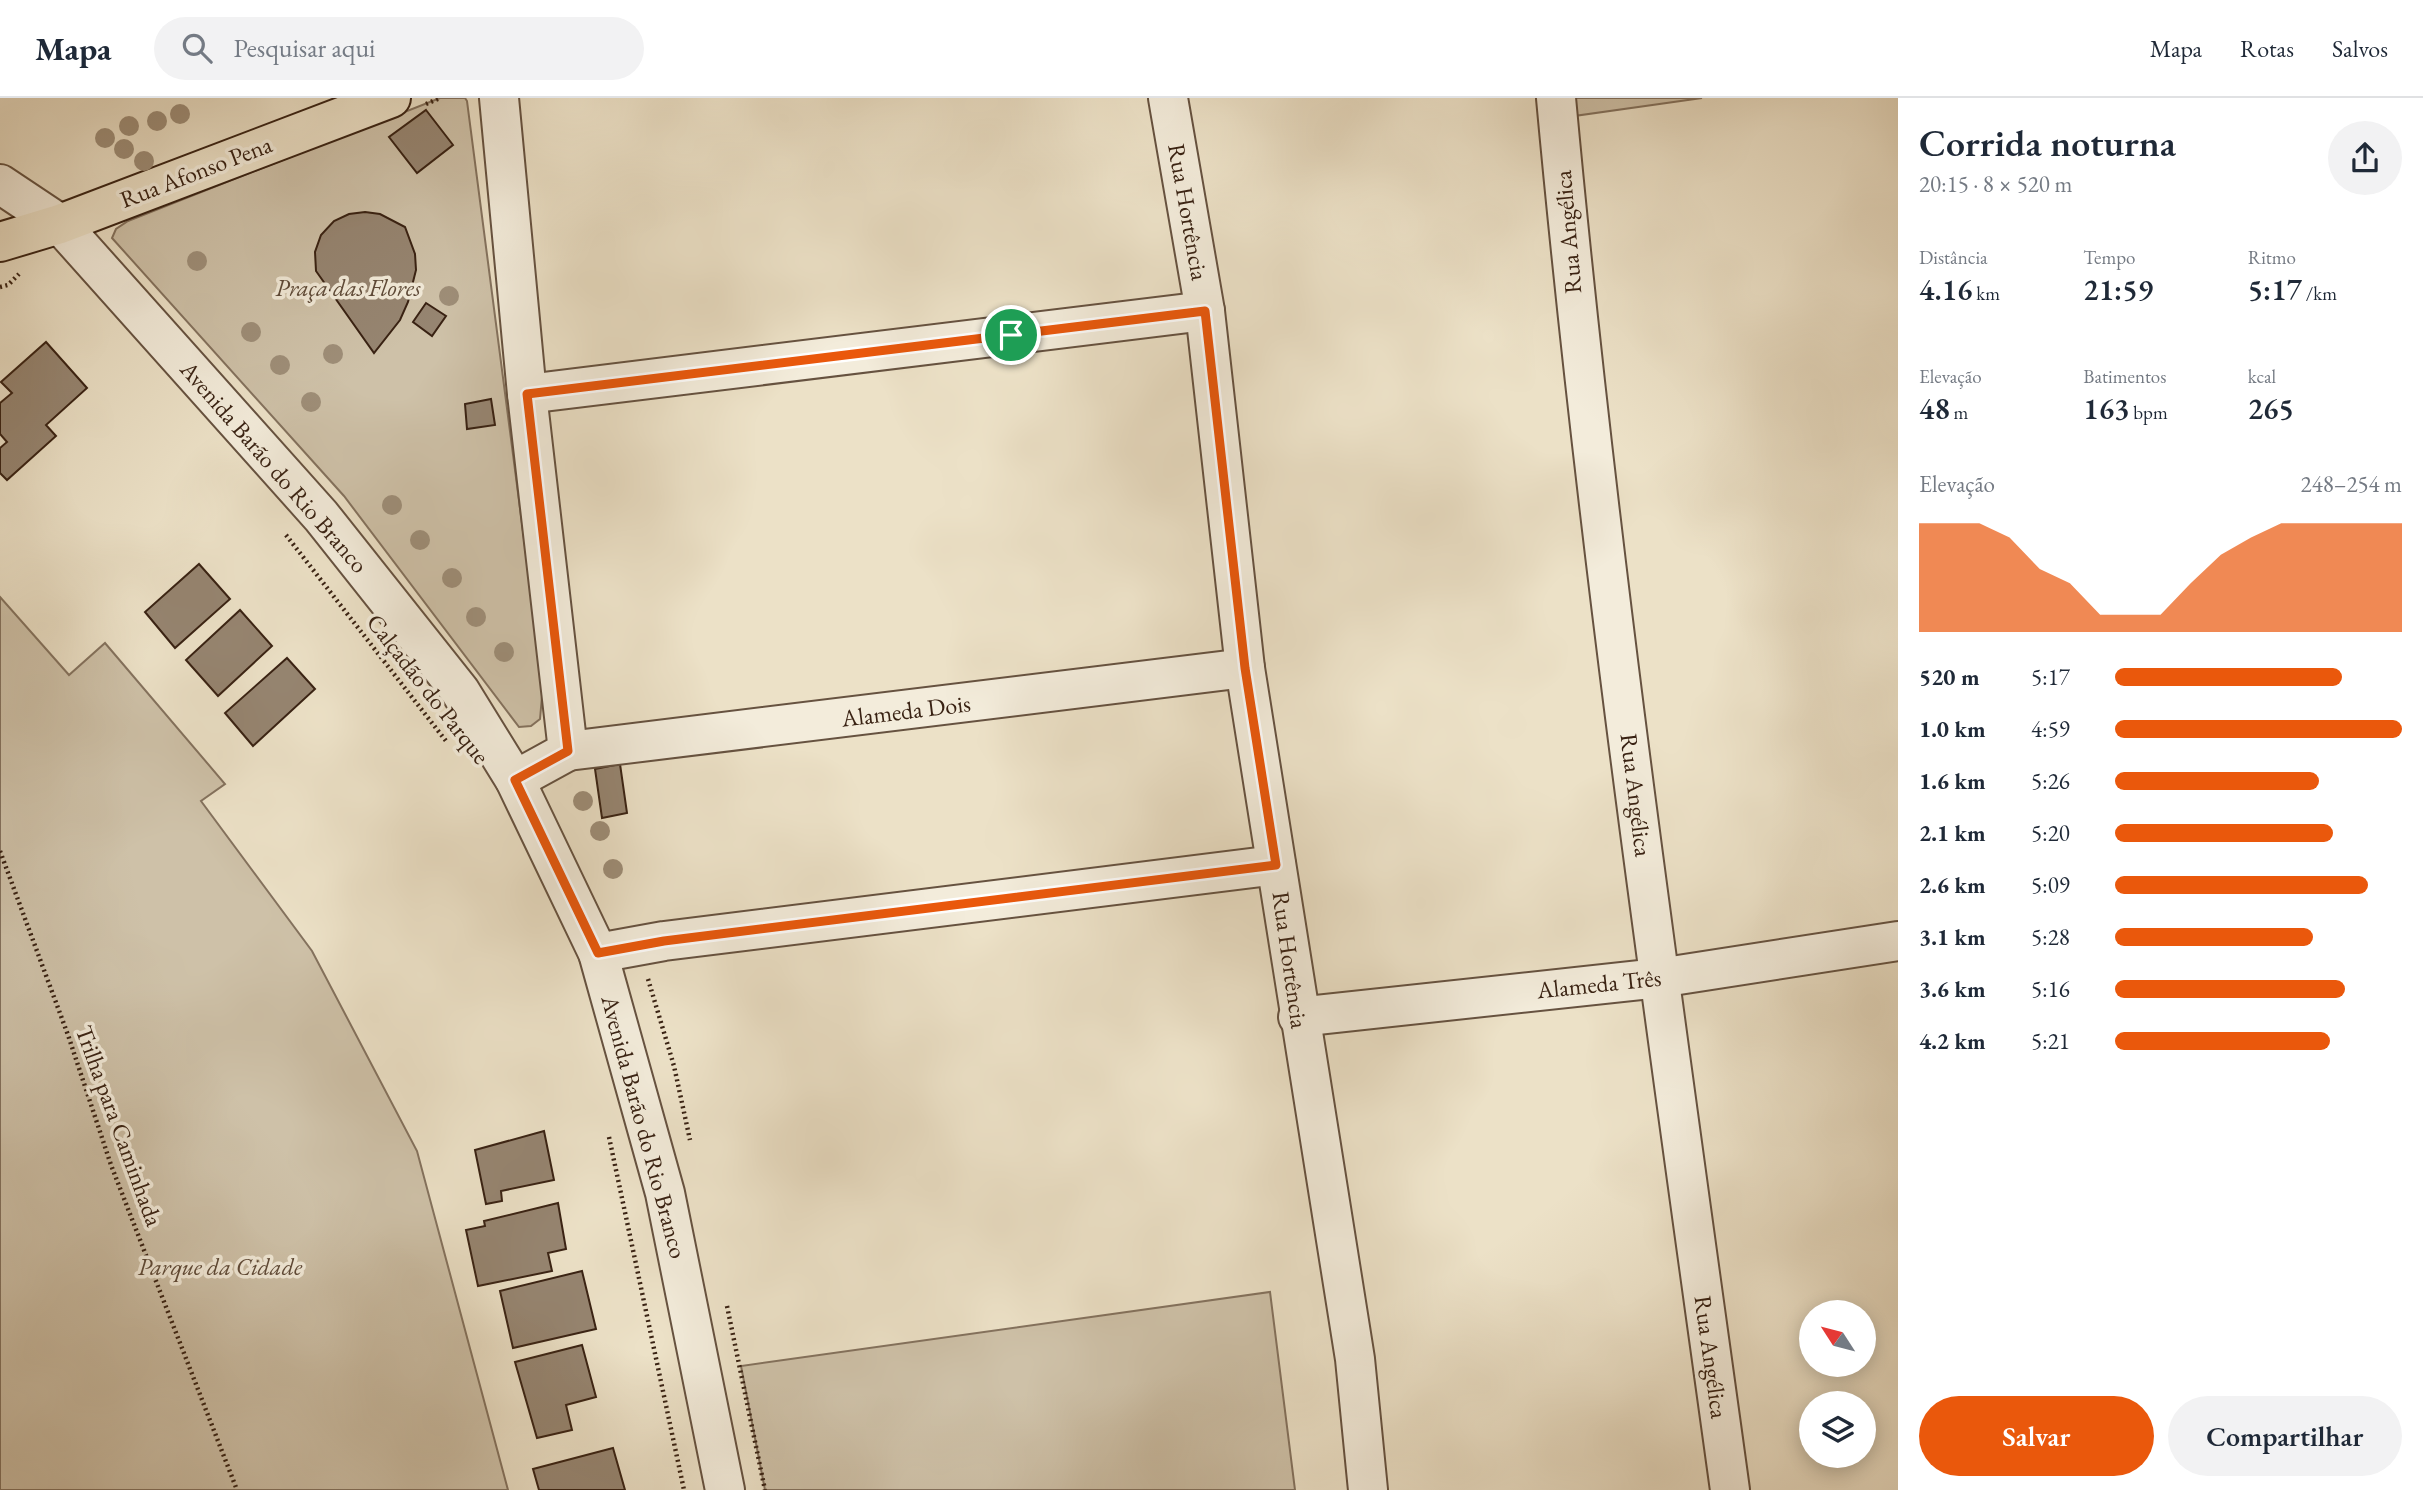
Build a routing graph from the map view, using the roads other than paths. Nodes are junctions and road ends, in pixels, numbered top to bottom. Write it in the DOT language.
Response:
graph roads {
  1 [pos="499,98"];
  2 [pos="1168,98"];
  3 [pos="1556,98"];
  4 [pos="403,103"];
  5 [pos="0,184"];
  6 [pos="60,223"];
  7 [pos="14,254"];
  8 [pos="1205,311"];
  9 [pos="527,394"];
  10 [pos="1245,668"];
  11 [pos="568,751"];
  12 [pos="515,780"];
  13 [pos="1276,865"];
  14 [pos="1898,941"];
  15 [pos="598,953"];
  16 [pos="1659,978"];
  17 [pos="1298,1017"];
  18 [pos="725,1490"];
  19 [pos="1368,1490"];
  20 [pos="1730,1490"];
  1 -- 9 [label="street"];
  2 -- 8 [label="street, Rua Hortência"];
  3 -- 16 [label="street, Rua Angélica"];
  4 -- 6 [label="main road, Rua Afonso Pena"];
  5 -- 6 [label="street, Avenida Barão do Rio Branco"];
  6 -- 7 [label="main road, Rua Afonso Pena"];
  6 -- 12 [label="street, Avenida Barão do Rio Branco"];
  8 -- 9 [label="street"];
  8 -- 10 [label="street, Rua Hortência"];
  9 -- 11 [label="street"];
  10 -- 11 [label="street, Alameda Dois"];
  10 -- 13 [label="street, Rua Hortência"];
  11 -- 12 [label="street"];
  12 -- 15 [label="street, Avenida Barão do Rio Branco"];
  13 -- 15 [label="street"];
  13 -- 17 [label="street, Rua Hortência"];
  14 -- 16 [label="street, Alameda Três"];
  15 -- 18 [label="street, Avenida Barão do Rio Branco"];
  16 -- 17 [label="street, Alameda Três"];
  16 -- 20 [label="street, Rua Angélica"];
  17 -- 19 [label="street, Rua Hortência"];
}
